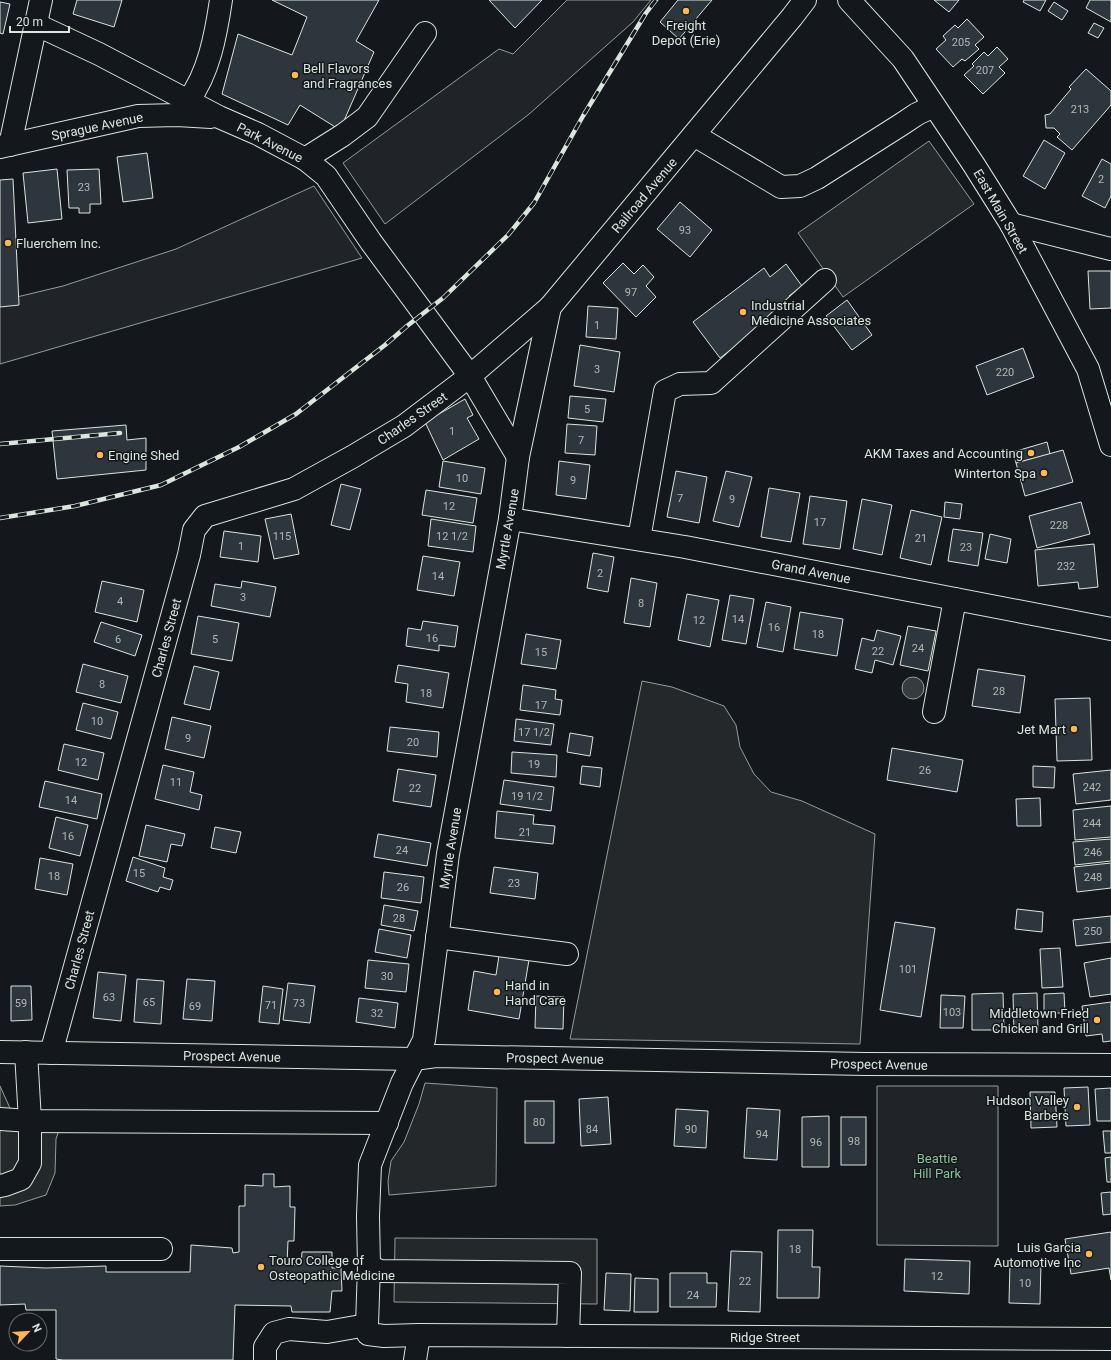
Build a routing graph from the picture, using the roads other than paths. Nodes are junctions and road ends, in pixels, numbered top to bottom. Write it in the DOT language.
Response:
graph roads {
  1 [pos="41,0"];
  2 [pos="221,0"];
  3 [pos="804,0"];
  4 [pos="850,0"];
  5 [pos="35,24"];
  6 [pos="425,33"];
  7 [pos="188,101"];
  8 [pos="934,106"];
  9 [pos="219,117"];
  10 [pos="694,134"];
  11 [pos="5,146"];
  12 [pos="305,159"];
  13 [pos="1011,224"];
  14 [pos="1111,249"];
  15 [pos="825,280"];
  16 [pos="550,307"];
  17 [pos="470,376"];
  18 [pos="1111,445"];
  19 [pos="518,457"];
  20 [pos="510,519"];
  21 [pos="639,539"];
  22 [pos="955,599"];
  23 [pos="1111,629"];
  24 [pos="934,712"];
  25 [pos="437,937"];
  26 [pos="567,954"];
  27 [pos="0,1052"];
  28 [pos="26,1052"];
  29 [pos="50,1054"];
  30 [pos="414,1059"];
  31 [pos="1111,1065"];
  32 [pos="0,1119"];
  33 [pos="30,1121"];
  34 [pos="387,1123"];
  35 [pos="0,1186"];
  36 [pos="0,1249"];
  37 [pos="161,1249"];
  38 [pos="369,1266"];
  39 [pos="367,1325"];
  40 [pos="419,1335"];
  41 [pos="568,1336"];
  42 [pos="1111,1339"];
  43 [pos="265,1360"];
  44 [pos="415,1360"];
  1 -- 5 [label="street"];
  2 -- 7 [label="street"];
  3 -- 10 [label="street, Railroad Avenue"];
  4 -- 8 [label="street, East Main Street"];
  5 -- 7 [label="street, Park Avenue"];
  5 -- 11 [label="street"];
  6 -- 12 [label="street"];
  7 -- 9 [label="street, Park Avenue"];
  8 -- 10 [label="street"];
  8 -- 13 [label="street, East Main Street"];
  9 -- 11 [label="street, Sprague Avenue"];
  9 -- 12 [label="street, Park Avenue"];
  10 -- 16 [label="street, Railroad Avenue"];
  12 -- 17 [label="street, Park Avenue"];
  13 -- 14 [label="street"];
  13 -- 18 [label="street, East Main Street"];
  15 -- 21 [label="street"];
  16 -- 17 [label="street, Railroad Avenue"];
  16 -- 19 [label="street, Myrtle Avenue"];
  17 -- 19 [label="street"];
  17 -- 29 [label="street, Charles Street"];
  19 -- 20 [label="street, Myrtle Avenue"];
  20 -- 21 [label="street, Grand Avenue"];
  20 -- 25 [label="street, Myrtle Avenue"];
  21 -- 22 [label="street, Grand Avenue"];
  22 -- 23 [label="street, Grand Avenue"];
  22 -- 24 [label="street"];
  25 -- 26 [label="street"];
  25 -- 30 [label="street, Myrtle Avenue"];
  27 -- 28 [label="street, Prospect Avenue"];
  28 -- 29 [label="street, Prospect Avenue"];
  28 -- 33 [label="street"];
  29 -- 30 [label="street, Prospect Avenue"];
  30 -- 31 [label="street, Prospect Avenue"];
  30 -- 34 [label="street, Myrtle Avenue"];
  32 -- 33 [label="street"];
  33 -- 34 [label="street"];
  33 -- 35 [label="street"];
  34 -- 38 [label="street, Myrtle Avenue"];
  36 -- 37 [label="street"];
  38 -- 39 [label="street, Myrtle Avenue"];
  38 -- 41 [label="street"];
  39 -- 40 [label="street"];
  39 -- 43 [label="street"];
  40 -- 41 [label="street, Ridge Street"];
  40 -- 44 [label="street"];
  41 -- 42 [label="street, Ridge Street"];
}
